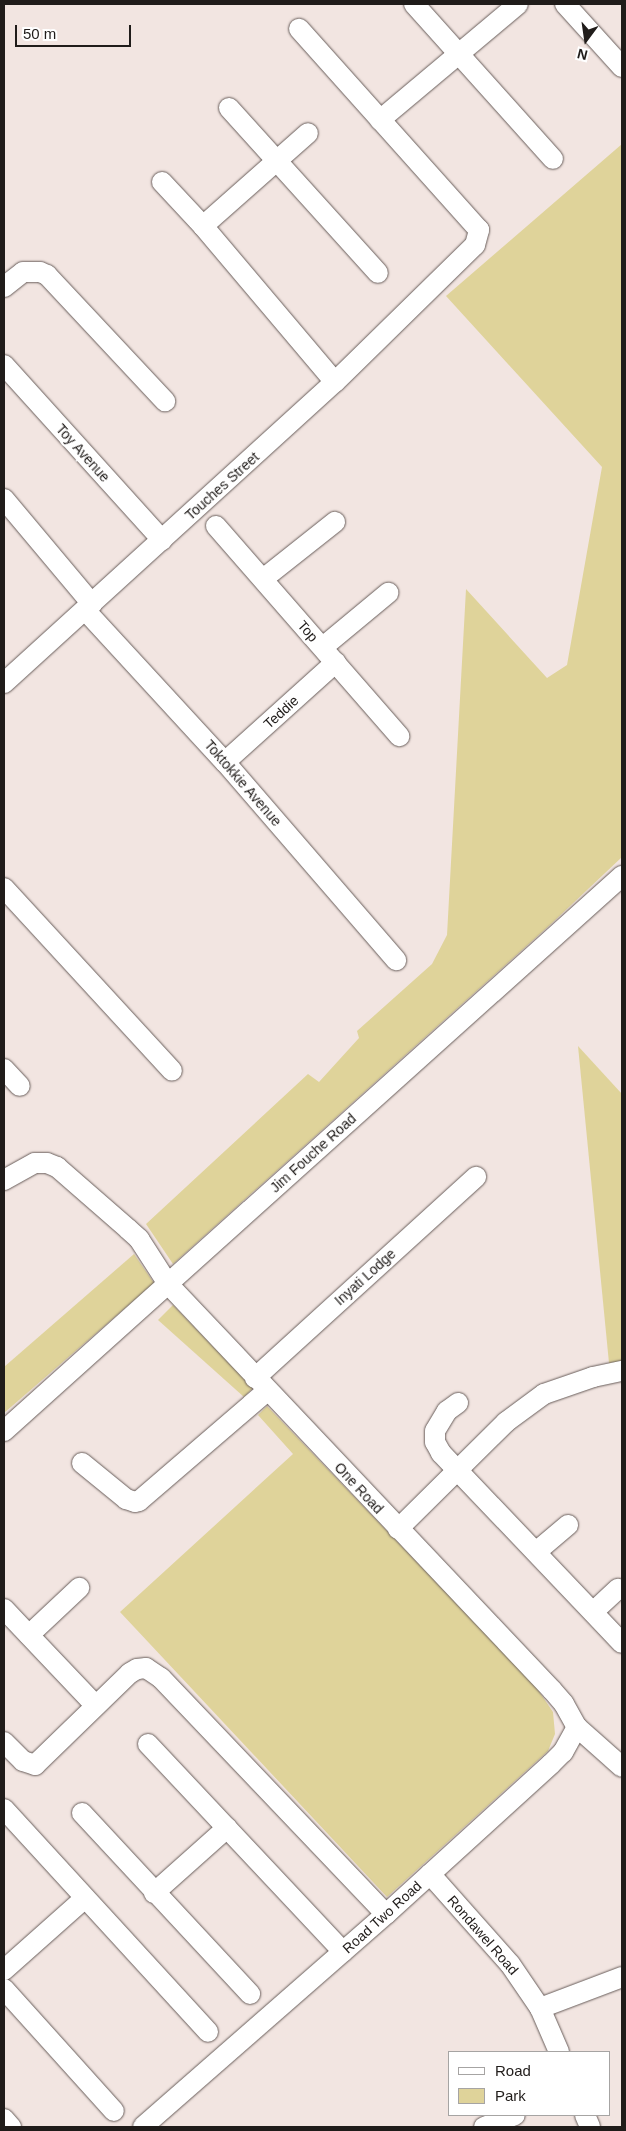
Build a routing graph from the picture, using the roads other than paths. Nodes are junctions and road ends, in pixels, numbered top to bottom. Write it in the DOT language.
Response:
graph roads {
  1 [pos="414,4"];
  2 [pos="518,4"];
  3 [pos="565,4"];
  4 [pos="299,29"];
  5 [pos="460,55"];
  6 [pos="622,67"];
  7 [pos="229,108"];
  8 [pos="380,120"];
  9 [pos="308,133"];
  10 [pos="553,159"];
  11 [pos="277,161"];
  12 [pos="162,182"];
  13 [pos="203,226"];
  14 [pos="378,273"];
  15 [pos="4,287"];
  16 [pos="4,366"];
  17 [pos="335,382"];
  18 [pos="164,402"];
  19 [pos="4,499"];
  20 [pos="335,522"];
  21 [pos="216,526"];
  22 [pos="162,540"];
  23 [pos="263,579"];
  24 [pos="388,593"];
  25 [pos="89,607"];
  26 [pos="329,655"];
  27 [pos="4,683"];
  28 [pos="399,736"];
  29 [pos="225,762"];
  30 [pos="622,876"];
  31 [pos="4,888"];
  32 [pos="396,960"];
  33 [pos="4,1069"];
  34 [pos="172,1071"];
  35 [pos="20,1086"];
  36 [pos="5,1176"];
  37 [pos="476,1177"];
  38 [pos="168,1284"];
  39 [pos="622,1371"];
  40 [pos="261,1384"];
  41 [pos="458,1403"];
  42 [pos="4,1431"];
  43 [pos="82,1463"];
  44 [pos="458,1470"];
  45 [pos="568,1525"];
  46 [pos="398,1529"];
  47 [pos="536,1552"];
  48 [pos="79,1588"];
  49 [pos="618,1589"];
  50 [pos="4,1609"];
  51 [pos="593,1612"];
  52 [pos="29,1635"];
  53 [pos="622,1643"];
  54 [pos="95,1704"];
  55 [pos="577,1727"];
  56 [pos="4,1742"];
  57 [pos="148,1744"];
  58 [pos="622,1767"];
  59 [pos="4,1809"];
  60 [pos="82,1813"];
  61 [pos="227,1828"];
  62 [pos="430,1874"];
  63 [pos="154,1893"];
  64 [pos="85,1898"];
  65 [pos="386,1914"];
  66 [pos="343,1952"];
  67 [pos="4,1970"];
  68 [pos="622,1978"];
  69 [pos="4,1988"];
  70 [pos="250,1994"];
  71 [pos="540,2008"];
  72 [pos="208,2032"];
  73 [pos="559,2051"];
  74 [pos="114,2111"];
  75 [pos="512,2116"];
  76 [pos="4,2119"];
  77 [pos="11,2127"];
  78 [pos="143,2127"];
  79 [pos="484,2127"];
  1 -- 5 [label="street"];
  2 -- 5 [label="street"];
  3 -- 6 [label="street"];
  4 -- 8 [label="street"];
  5 -- 8 [label="street"];
  5 -- 10 [label="street"];
  7 -- 11 [label="street"];
  8 -- 17 [label="street, Touches Street"];
  9 -- 11 [label="street"];
  11 -- 13 [label="street"];
  11 -- 14 [label="street"];
  12 -- 13 [label="street"];
  13 -- 17 [label="street"];
  15 -- 18 [label="street"];
  16 -- 22 [label="street, Toy Avenue"];
  17 -- 22 [label="street, Touches Street"];
  19 -- 25 [label="street, Toktokkie Avenue"];
  20 -- 23 [label="street"];
  21 -- 23 [label="street, Top"];
  22 -- 25 [label="street, Touches Street"];
  23 -- 26 [label="street, Top"];
  24 -- 26 [label="street, Teddie"];
  25 -- 27 [label="street, Touches Street"];
  25 -- 29 [label="street, Toktokkie Avenue"];
  26 -- 28 [label="street, Top"];
  26 -- 29 [label="street, Teddie"];
  29 -- 32 [label="street, Toktokkie Avenue"];
  30 -- 38 [label="street, Jim Fouche Road"];
  31 -- 34 [label="street"];
  33 -- 35 [label="street"];
  36 -- 38 [label="street, One Road"];
  37 -- 40 [label="street, Inyati Lodge"];
  38 -- 40 [label="street, One Road"];
  38 -- 42 [label="street, Jim Fouche Road"];
  39 -- 44 [label="street"];
  40 -- 43 [label="street, Inyati Lodge"];
  40 -- 46 [label="street, One Road"];
  41 -- 44 [label="street"];
  44 -- 46 [label="street"];
  44 -- 47 [label="street"];
  45 -- 47 [label="street"];
  46 -- 55 [label="street, One Road"];
  47 -- 51 [label="street"];
  48 -- 52 [label="street"];
  49 -- 51 [label="street"];
  50 -- 52 [label="street"];
  51 -- 53 [label="street"];
  52 -- 54 [label="street"];
  54 -- 56 [label="street"];
  54 -- 65 [label="street"];
  55 -- 58 [label="street"];
  55 -- 62 [label="street, Road Two Road"];
  57 -- 61 [label="street"];
  59 -- 64 [label="street"];
  60 -- 63 [label="street"];
  61 -- 63 [label="street"];
  61 -- 66 [label="street"];
  62 -- 65 [label="street, Road Two Road"];
  62 -- 71 [label="street, Rondawel Road"];
  63 -- 70 [label="street"];
  64 -- 67 [label="street"];
  64 -- 72 [label="street"];
  65 -- 66 [label="street, Road Two Road"];
  66 -- 78 [label="street, Road Two Road"];
  68 -- 71 [label="street"];
  69 -- 74 [label="street"];
  71 -- 73 [label="street, Rondawel Road"];
  75 -- 79 [label="street"];
  76 -- 77 [label="street"];
}
